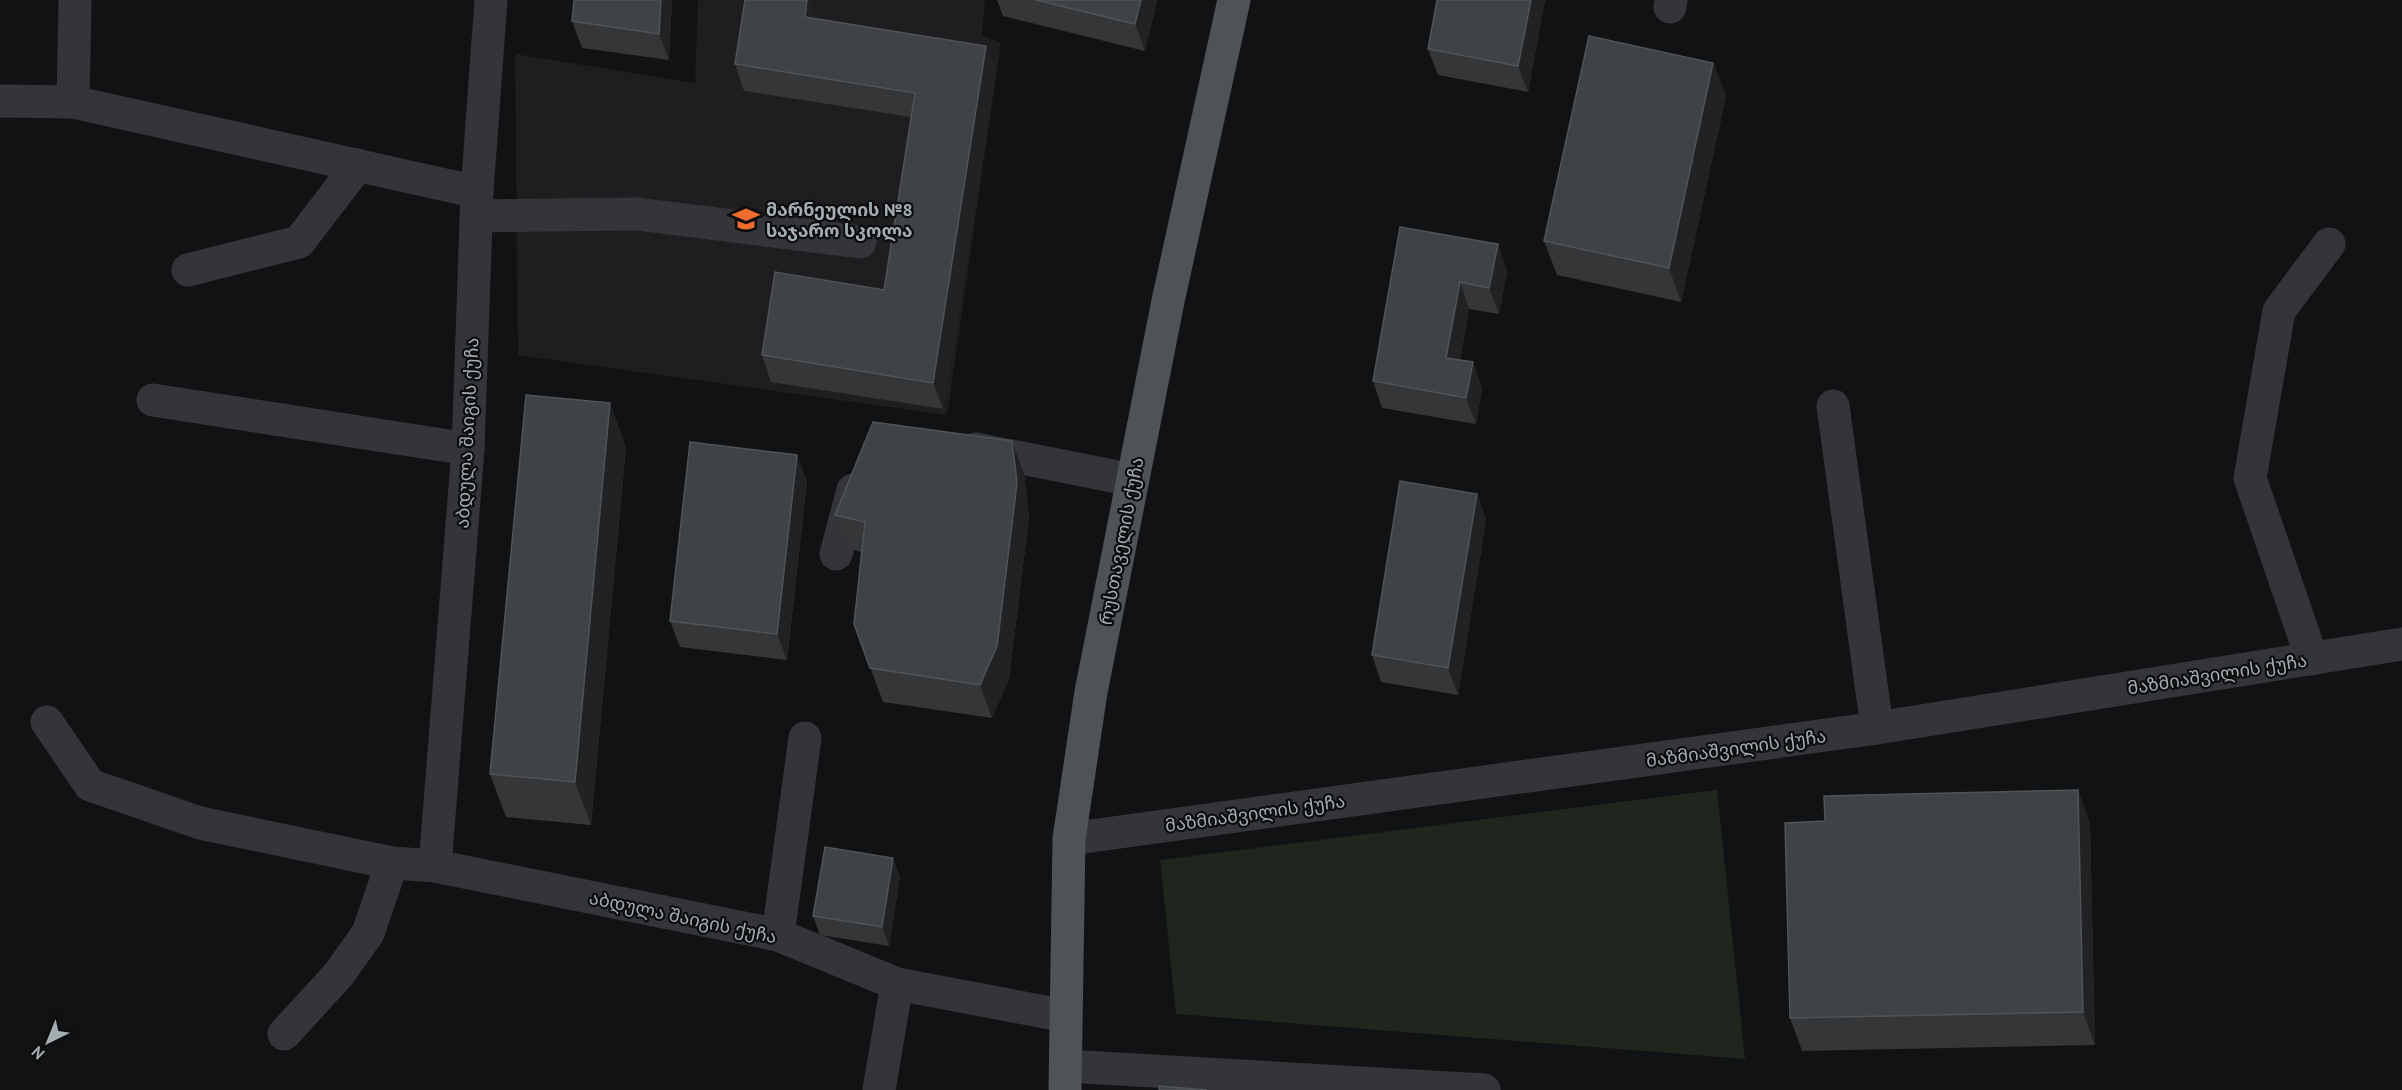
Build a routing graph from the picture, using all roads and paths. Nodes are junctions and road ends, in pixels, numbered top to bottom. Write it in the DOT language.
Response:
graph roads {
  1 [pos="75,0"];
  2 [pos="491,0"];
  3 [pos="1234,0"];
  4 [pos="0,101"];
  5 [pos="73,102"];
  6 [pos="358,165"];
  7 [pos="477,204"];
  8 [pos="860,242"];
  9 [pos="2329,244"];
  10 [pos="188,270"];
  11 [pos="153,400"];
  12 [pos="1833,406"];
  13 [pos="942,442"];
  14 [pos="468,449"];
  15 [pos="861,463"];
  16 [pos="1133,480"];
  17 [pos="836,554"];
  18 [pos="2402,644"];
  19 [pos="2312,659"];
  20 [pos="47,722"];
  21 [pos="1877,728"];
  22 [pos="805,738"];
  23 [pos="1069,838"];
  24 [pos="392,863"];
  25 [pos="435,866"];
  26 [pos="778,935"];
  27 [pos="897,984"];
  28 [pos="1066,1016"];
  29 [pos="284,1034"];
  30 [pos="1066,1078"];
  31 [pos="879,1090"];
  32 [pos="1484,1090"];
  1 -- 5 [label="street"];
  2 -- 7 [label="street, აბდულა შაიგის ქუჩა"];
  3 -- 16 [label="main road, რუსთაველის ქუჩა"];
  4 -- 5 [label="street"];
  5 -- 6 [label="street"];
  6 -- 7 [label="street"];
  6 -- 10 [label="street"];
  7 -- 8 [label="street"];
  7 -- 14 [label="street, აბდულა შაიგის ქუჩა"];
  9 -- 19 [label="street"];
  11 -- 14 [label="street"];
  12 -- 21 [label="street"];
  13 -- 16 [label="street"];
  14 -- 25 [label="street, აბდულა შაიგის ქუჩა"];
  15 -- 17 [label="street"];
  16 -- 23 [label="main road, რუსთაველის ქუჩა"];
  18 -- 19 [label="street, მაზმიაშვილის ქუჩა"];
  19 -- 21 [label="street, მაზმიაშვილის ქუჩა"];
  20 -- 24 [label="street, აბდულა შაიგის ქუჩა"];
  21 -- 23 [label="street, მაზმიაშვილის ქუჩა"];
  22 -- 26 [label="street"];
  23 -- 28 [label="main road, რუსთაველის ქუჩა"];
  24 -- 25 [label="street, აბდულა შაიგის ქუჩა"];
  24 -- 29 [label="street"];
  25 -- 26 [label="street, აბდულა შაიგის ქუჩა"];
  26 -- 27 [label="street, აბდულა შაიგის ქუჩა"];
  27 -- 28 [label="street, აბდულა შაიგის ქუჩა"];
  27 -- 31 [label="street"];
  28 -- 30 [label="main road, რუსთაველის ქუჩა"];
  30 -- 32 [label="street"];
}
